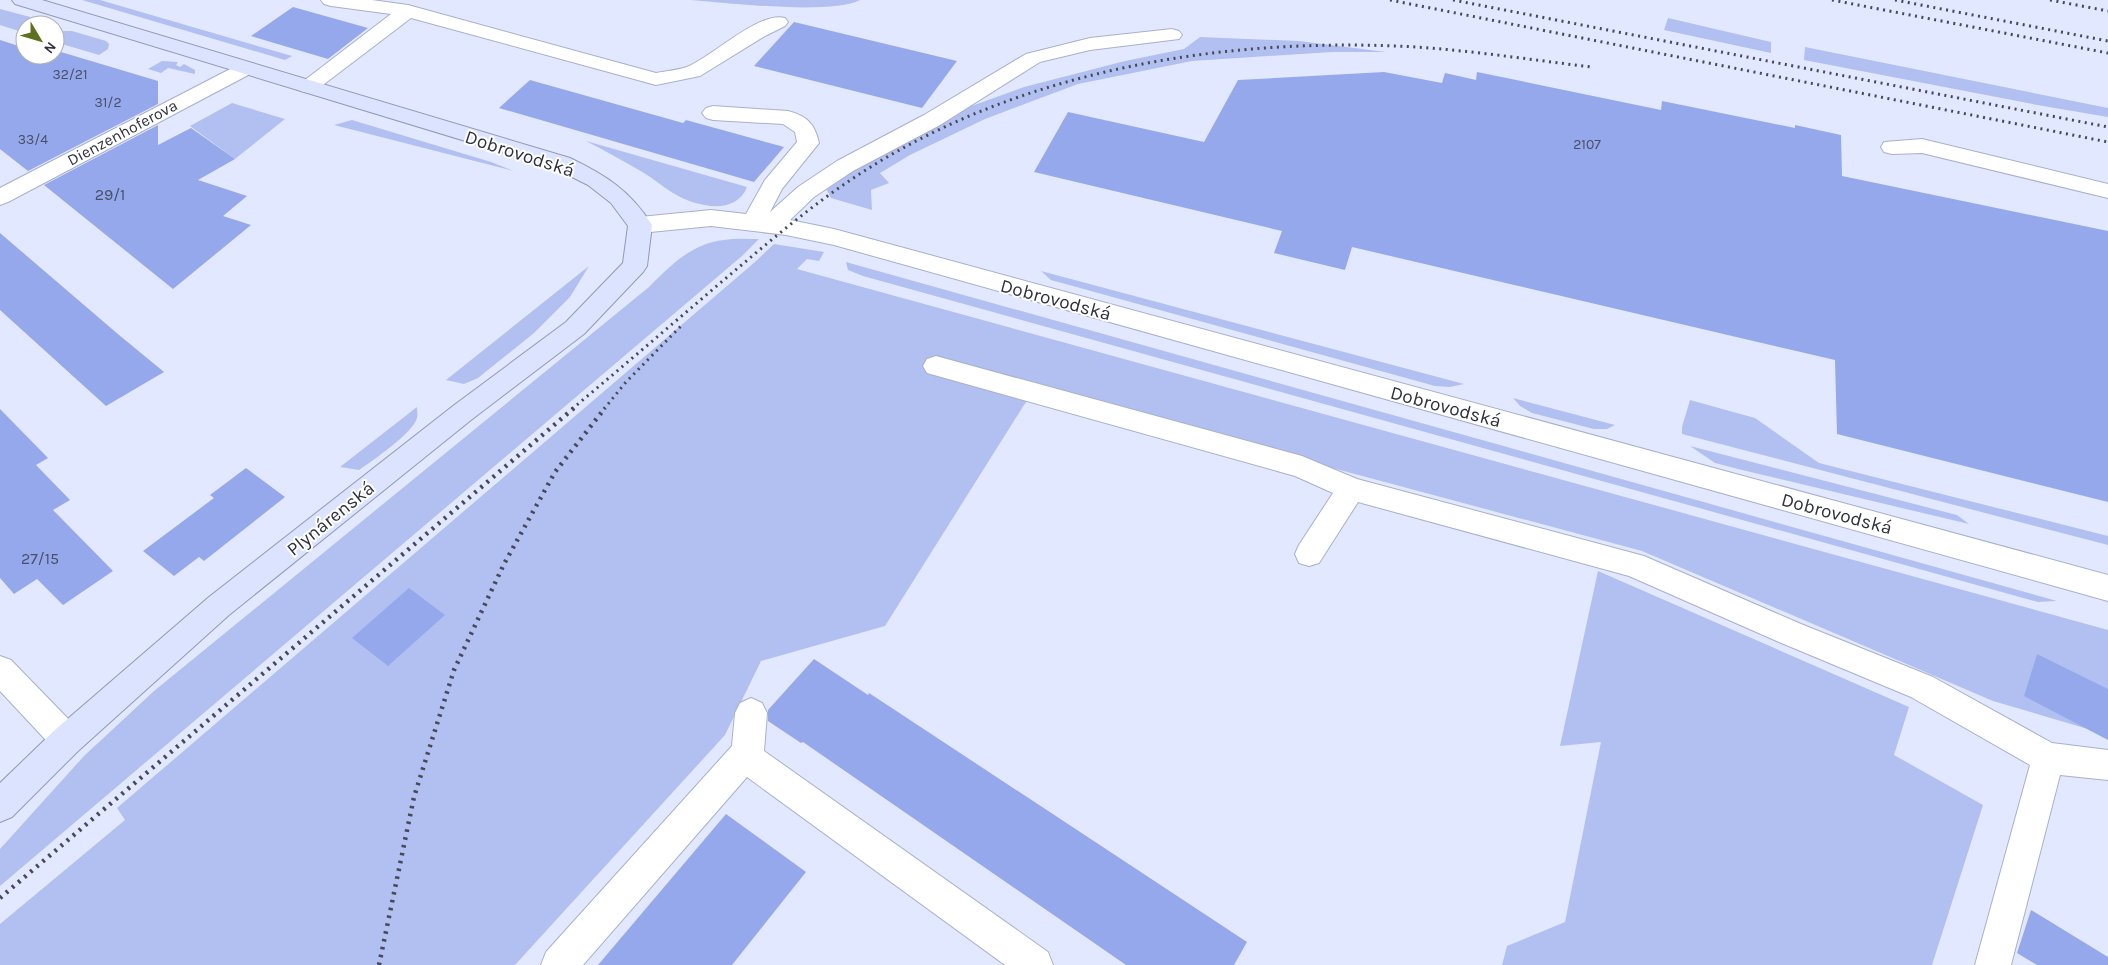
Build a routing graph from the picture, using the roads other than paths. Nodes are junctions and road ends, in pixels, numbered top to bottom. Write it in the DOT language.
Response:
graph roads {
  1 [pos="22,0"];
  2 [pos="331,0"];
  3 [pos="408,11"];
  4 [pos="778,22"];
  5 [pos="1172,34"];
  6 [pos="244,69"];
  7 [pos="308,87"];
  8 [pos="713,113"];
  9 [pos="1892,147"];
  10 [pos="2108,192"];
  11 [pos="0,196"];
  12 [pos="761,223"];
  13 [pos="640,225"];
  14 [pos="936,366"];
  15 [pos="1351,490"];
  16 [pos="1309,554"];
  17 [pos="2108,588"];
  18 [pos="0,670"];
  19 [pos="751,714"];
  20 [pos="67,740"];
  21 [pos="746,758"];
  22 [pos="2048,758"];
  23 [pos="2108,765"];
  24 [pos="0,806"];
  25 [pos="559,965"];
  26 [pos="1035,965"];
  27 [pos="1993,965"];
  1 -- 6 [label="main road, Dobrovodská"];
  2 -- 3 [label="street"];
  3 -- 4 [label="street"];
  3 -- 7 [label="street"];
  5 -- 12 [label="street"];
  6 -- 7 [label="main road, Dobrovodská"];
  6 -- 11 [label="street, Dienzenhoferova"];
  7 -- 13 [label="main road, Dobrovodská"];
  8 -- 12 [label="street"];
  9 -- 10 [label="street"];
  12 -- 13 [label="street, Dobrovodská"];
  12 -- 17 [label="street, Dobrovodská"];
  13 -- 20 [label="main road, Plynárenská"];
  14 -- 15 [label="street"];
  15 -- 16 [label="street"];
  15 -- 22 [label="street"];
  18 -- 20 [label="street"];
  19 -- 21 [label="street"];
  20 -- 24 [label="main road, Plynárenská"];
  21 -- 25 [label="street"];
  21 -- 26 [label="street"];
  22 -- 23 [label="street"];
  22 -- 27 [label="street"];
}
